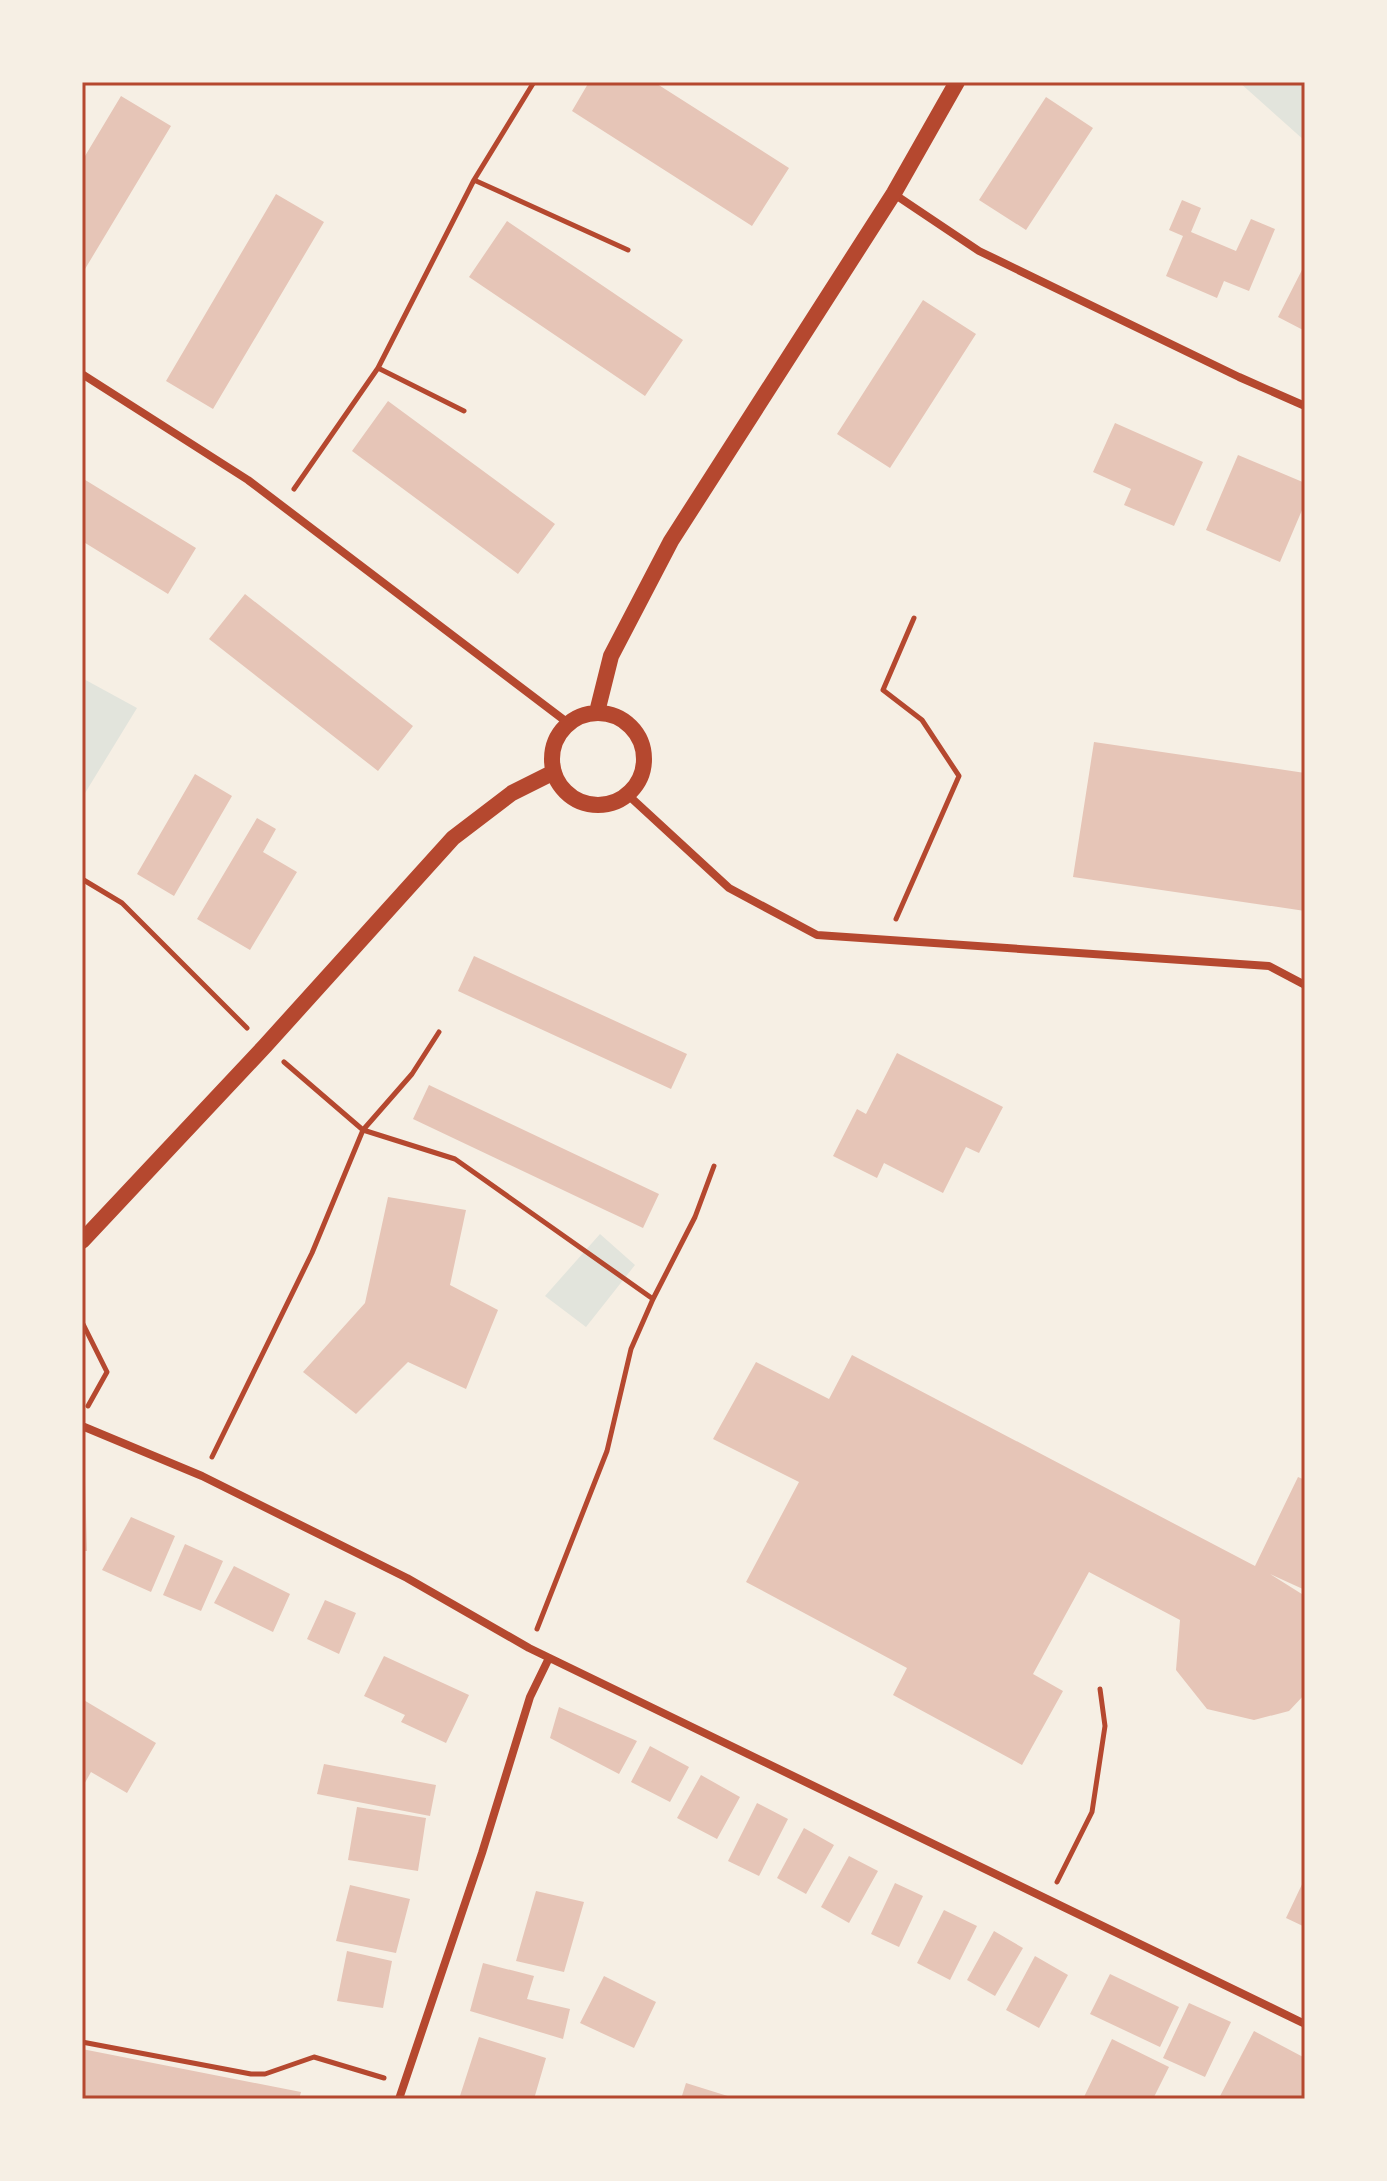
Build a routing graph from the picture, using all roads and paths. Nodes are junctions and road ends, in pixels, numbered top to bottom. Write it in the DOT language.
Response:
graph roads {
  1 [pos="534,82"];
  2 [pos="957,82"];
  3 [pos="474,180"];
  4 [pos="894,193"];
  5 [pos="628,250"];
  6 [pos="378,368"];
  7 [pos="82,374"];
  8 [pos="1305,406"];
  9 [pos="464,411"];
  10 [pos="281,506"];
  11 [pos="914,618"];
  12 [pos="597,712"];
  13 [pos="568,723"];
  14 [pos="554,772"];
  15 [pos="628,795"];
  16 [pos="82,879"];
  17 [pos="887,938"];
  18 [pos="1305,985"];
  19 [pos="439,1032"];
  20 [pos="265,1046"];
  21 [pos="363,1130"];
  22 [pos="714,1166"];
  23 [pos="82,1241"];
  24 [pos="653,1299"];
  25 [pos="82,1322"];
  26 [pos="82,1417"];
  27 [pos="82,1426"];
  28 [pos="202,1476"];
  29 [pos="529,1648"];
  30 [pos="549,1658"];
  31 [pos="1100,1689"];
  32 [pos="1048,1901"];
  33 [pos="1305,2024"];
  34 [pos="82,2042"];
  35 [pos="405,2084"];
  36 [pos="399,2099"];
  1 -- 3 [label="path"];
  2 -- 4 [label="main road"];
  3 -- 5 [label="path"];
  3 -- 6 [label="path"];
  4 -- 8 [label="street"];
  4 -- 12 [label="main road"];
  6 -- 9 [label="path"];
  6 -- 10 [label="path"];
  7 -- 10 [label="street"];
  10 -- 13 [label="street"];
  11 -- 17 [label="path"];
  12 -- 13 [label="main road"];
  12 -- 15 [label="main road"];
  13 -- 14 [label="main road"];
  14 -- 15 [label="main road"];
  14 -- 20 [label="main road"];
  15 -- 17 [label="street"];
  16 -- 20 [label="path"];
  17 -- 18 [label="street"];
  19 -- 21 [label="path"];
  20 -- 21 [label="path"];
  20 -- 23 [label="main road"];
  21 -- 24 [label="path"];
  21 -- 28 [label="path"];
  22 -- 24 [label="path"];
  24 -- 29 [label="path"];
  25 -- 26 [label="path"];
  27 -- 28 [label="street"];
  28 -- 29 [label="street"];
  29 -- 30 [label="street"];
  30 -- 32 [label="street"];
  30 -- 35 [label="street"];
  31 -- 32 [label="path"];
  32 -- 33 [label="street"];
  34 -- 35 [label="path"];
  35 -- 36 [label="street"];
}
